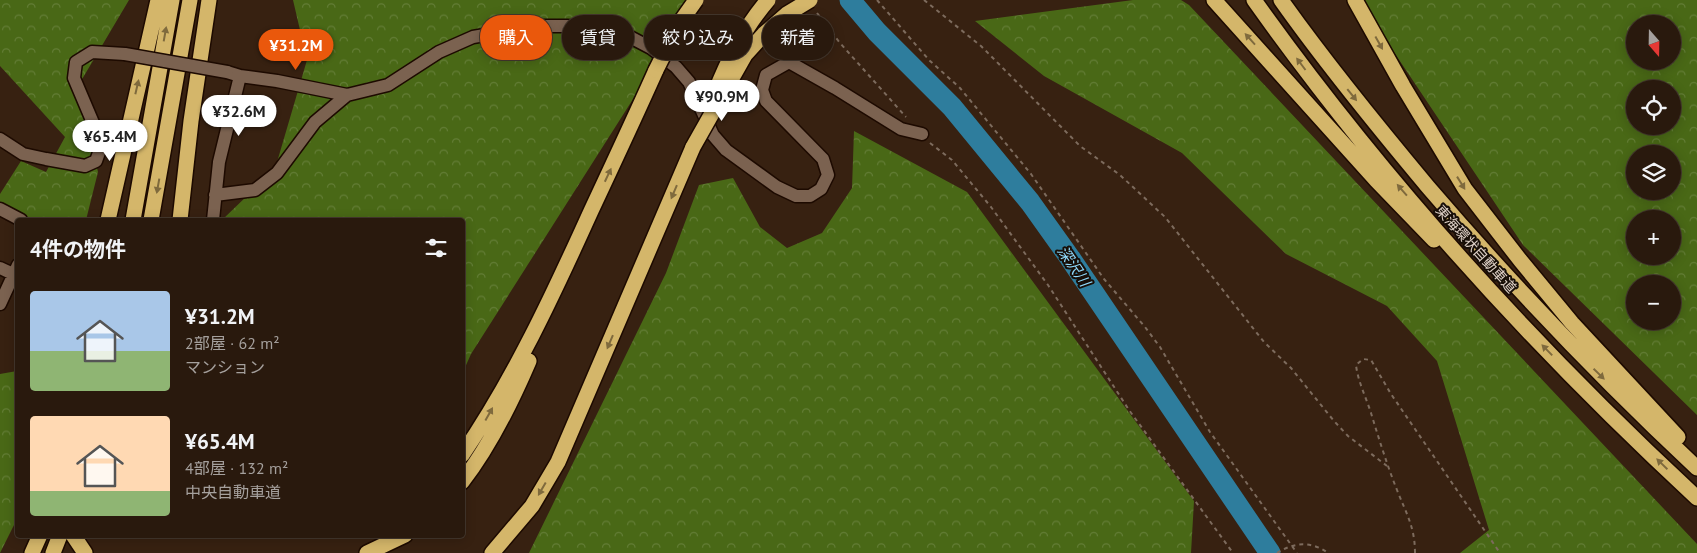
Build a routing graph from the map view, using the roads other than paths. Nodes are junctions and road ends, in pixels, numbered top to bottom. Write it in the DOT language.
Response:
graph roads {
  1 [pos="158,0"];
  2 [pos="172,0"];
  3 [pos="190,0"];
  4 [pos="209,0"];
  5 [pos="696,0"];
  6 [pos="768,0"];
  7 [pos="1214,0"];
  8 [pos="1254,0"];
  9 [pos="1281,0"];
  10 [pos="1355,0"];
  11 [pos="812,4"];
  12 [pos="240,76"];
  13 [pos="346,96"];
  14 [pos="922,134"];
  15 [pos="0,139"];
  16 [pos="693,148"];
  17 [pos="215,195"];
  18 [pos="597,199"];
  19 [pos="0,209"];
  20 [pos="17,218"];
  21 [pos="108,218"];
  22 [pos="133,218"];
  23 [pos="151,218"];
  24 [pos="180,218"];
  25 [pos="213,218"];
  26 [pos="0,268"];
  27 [pos="15,270"];
  28 [pos="0,304"];
  29 [pos="1513,314"];
  30 [pos="465,451"];
  31 [pos="1697,457"];
  32 [pos="1697,468"];
  33 [pos="465,478"];
  34 [pos="1697,498"];
  35 [pos="39,538"];
  36 [pos="59,538"];
  37 [pos="75,538"];
  38 [pos="399,538"];
  39 [pos="32,553"];
  40 [pos="53,553"];
  41 [pos="85,553"];
  42 [pos="367,553"];
  43 [pos="492,553"];
  21 -- 1 [label="highway, one-way"];
  22 -- 2 [label="highway, one-way"];
  3 -- 23 [label="highway, one-way"];
  4 -- 24 [label="highway"];
  18 -- 5 [label="highway, one-way, bridge"];
  6 -- 16 [label="highway, bridge"];
  29 -- 7 [label="highway, one-way"];
  29 -- 8 [label="highway, 東海環状自動車道, one-way"];
  9 -- 32 [label="highway, 東海環状自動車道, one-way"];
  10 -- 31 [label="highway, one-way"];
  11 -- 16 [label="highway, bridge"];
  12 -- 13 [label="street"];
  12 -- 15 [label="street, bridge"];
  12 -- 17 [label="street"];
  13 -- 14 [label="street"];
  13 -- 17 [label="street"];
  16 -- 43 [label="highway, one-way"];
  17 -- 25 [label="street"];
  30 -- 18 [label="highway, one-way"];
  18 -- 33 [label="highway"];
  19 -- 20 [label="street"];
  26 -- 27 [label="street"];
  27 -- 28 [label="street"];
  34 -- 29 [label="highway, 東海環状自動車道, one-way"];
  35 -- 39 [label="highway"];
  36 -- 40 [label="highway"];
  37 -- 41 [label="highway"];
  38 -- 42 [label="highway"];
}
